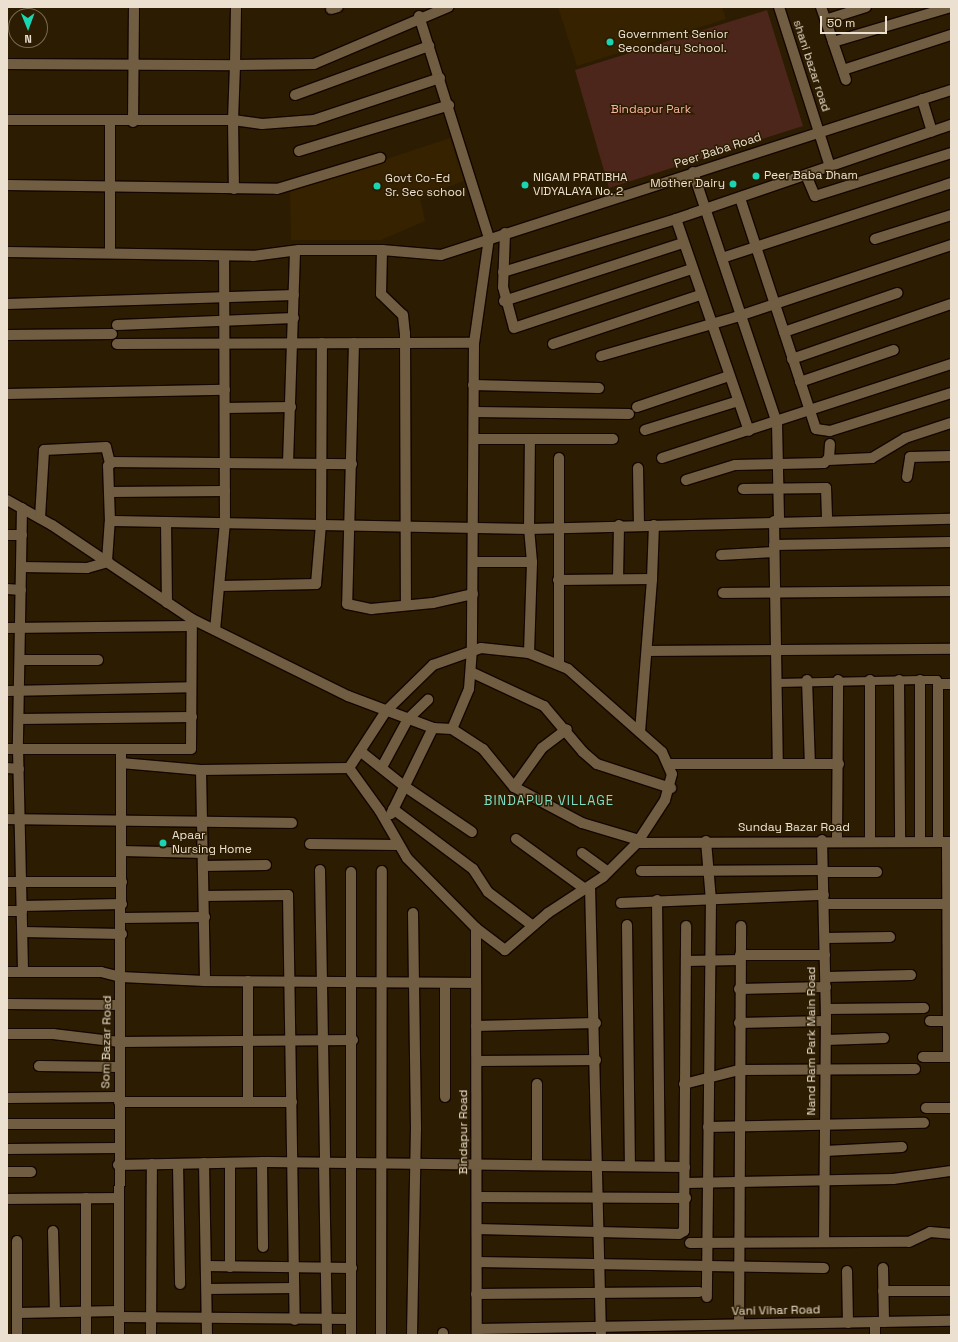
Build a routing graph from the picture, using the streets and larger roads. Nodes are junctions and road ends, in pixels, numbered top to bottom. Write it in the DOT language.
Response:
graph roads {
  1 [pos="134,7"];
  2 [pos="236,7"];
  3 [pos="448,7"];
  4 [pos="779,7"];
  5 [pos="821,7"];
  6 [pos="866,7"];
  7 [pos="951,7"];
  8 [pos="419,16"];
  9 [pos="825,20"];
  10 [pos="951,35"];
  11 [pos="833,42"];
  12 [pos="429,46"];
  13 [pos="7,64"];
  14 [pos="235,65"];
  15 [pos="133,66"];
  16 [pos="440,78"];
  17 [pos="951,90"];
  18 [pos="295,95"];
  19 [pos="922,99"];
  20 [pos="449,105"];
  21 [pos="7,120"];
  22 [pos="233,120"];
  23 [pos="110,122"];
  24 [pos="133,122"];
  25 [pos="951,125"];
  26 [pos="819,132"];
  27 [pos="932,132"];
  28 [pos="299,151"];
  29 [pos="951,153"];
  30 [pos="380,158"];
  31 [pos="830,167"];
  32 [pos="693,172"];
  33 [pos="806,175"];
  34 [pos="951,183"];
  35 [pos="7,184"];
  36 [pos="110,186"];
  37 [pos="234,189"];
  38 [pos="740,198"];
  39 [pos="706,209"];
  40 [pos="951,215"];
  41 [pos="676,219"];
  42 [pos="505,233"];
  43 [pos="489,238"];
  44 [pos="875,239"];
  45 [pos="683,243"];
  46 [pos="951,245"];
  47 [pos="756,247"];
  48 [pos="295,250"];
  49 [pos="382,250"];
  50 [pos="7,252"];
  51 [pos="110,252"];
  52 [pos="224,256"];
  53 [pos="722,258"];
  54 [pos="691,269"];
  55 [pos="503,272"];
  56 [pos="897,293"];
  57 [pos="294,295"];
  58 [pos="700,295"];
  59 [pos="223,300"];
  60 [pos="504,301"];
  61 [pos="774,302"];
  62 [pos="7,304"];
  63 [pos="951,304"];
  64 [pos="742,315"];
  65 [pos="294,318"];
  66 [pos="223,321"];
  67 [pos="710,324"];
  68 [pos="117,325"];
  69 [pos="784,332"];
  70 [pos="112,334"];
  71 [pos="7,335"];
  72 [pos="293,342"];
  73 [pos="322,343"];
  74 [pos="354,343"];
  75 [pos="405,343"];
  76 [pos="474,343"];
  77 [pos="117,344"];
  78 [pos="223,344"];
  79 [pos="553,344"];
  80 [pos="894,350"];
  81 [pos="600,356"];
  82 [pos="792,359"];
  83 [pos="951,364"];
  84 [pos="729,376"];
  85 [pos="800,382"];
  86 [pos="473,385"];
  87 [pos="599,388"];
  88 [pos="225,390"];
  89 [pos="951,393"];
  90 [pos="7,394"];
  91 [pos="738,401"];
  92 [pos="291,407"];
  93 [pos="637,407"];
  94 [pos="225,408"];
  95 [pos="474,412"];
  96 [pos="810,412"];
  97 [pos="629,414"];
  98 [pos="777,423"];
  99 [pos="951,423"];
  100 [pos="645,430"];
  101 [pos="749,431"];
  102 [pos="474,439"];
  103 [pos="530,439"];
  104 [pos="613,439"];
  105 [pos="830,444"];
  106 [pos="951,456"];
  107 [pos="559,458"];
  108 [pos="662,458"];
  109 [pos="828,460"];
  110 [pos="778,462"];
  111 [pos="110,463"];
  112 [pos="321,463"];
  113 [pos="225,464"];
  114 [pos="288,464"];
  115 [pos="352,464"];
  116 [pos="638,468"];
  117 [pos="908,477"];
  118 [pos="686,480"];
  119 [pos="742,489"];
  120 [pos="778,489"];
  121 [pos="225,491"];
  122 [pos="109,492"];
  123 [pos="7,500"];
  124 [pos="22,508"];
  125 [pos="40,518"];
  126 [pos="951,520"];
  127 [pos="776,521"];
  128 [pos="827,521"];
  129 [pos="110,522"];
  130 [pos="166,522"];
  131 [pos="225,523"];
  132 [pos="321,524"];
  133 [pos="350,525"];
  134 [pos="619,525"];
  135 [pos="639,525"];
  136 [pos="654,525"];
  137 [pos="408,526"];
  138 [pos="475,526"];
  139 [pos="560,526"];
  140 [pos="528,529"];
  141 [pos="7,535"];
  142 [pos="22,535"];
  143 [pos="951,542"];
  144 [pos="774,548"];
  145 [pos="721,555"];
  146 [pos="108,561"];
  147 [pos="474,562"];
  148 [pos="532,562"];
  149 [pos="21,567"];
  150 [pos="652,578"];
  151 [pos="618,579"];
  152 [pos="558,580"];
  153 [pos="221,586"];
  154 [pos="7,589"];
  155 [pos="21,590"];
  156 [pos="951,591"];
  157 [pos="773,592"];
  158 [pos="723,593"];
  159 [pos="473,594"];
  160 [pos="167,603"];
  161 [pos="406,603"];
  162 [pos="191,622"];
  163 [pos="7,628"];
  164 [pos="20,628"];
  165 [pos="215,630"];
  166 [pos="472,649"];
  167 [pos="951,649"];
  168 [pos="776,650"];
  169 [pos="647,651"];
  170 [pos="529,653"];
  171 [pos="20,660"];
  172 [pos="98,660"];
  173 [pos="559,664"];
  174 [pos="470,672"];
  175 [pos="807,680"];
  176 [pos="838,680"];
  177 [pos="870,680"];
  178 [pos="899,680"];
  179 [pos="920,680"];
  180 [pos="777,683"];
  181 [pos="938,684"];
  182 [pos="951,684"];
  183 [pos="191,687"];
  184 [pos="7,691"];
  185 [pos="19,692"];
  186 [pos="428,700"];
  187 [pos="386,711"];
  188 [pos="192,717"];
  189 [pos="19,719"];
  190 [pos="408,719"];
  191 [pos="433,728"];
  192 [pos="452,729"];
  193 [pos="567,729"];
  194 [pos="640,732"];
  195 [pos="7,749"];
  196 [pos="18,749"];
  197 [pos="121,749"];
  198 [pos="360,751"];
  199 [pos="121,763"];
  200 [pos="669,764"];
  201 [pos="778,764"];
  202 [pos="810,764"];
  203 [pos="839,764"];
  204 [pos="382,767"];
  205 [pos="7,768"];
  206 [pos="349,768"];
  207 [pos="19,769"];
  208 [pos="201,770"];
  209 [pos="404,786"];
  210 [pos="514,787"];
  211 [pos="671,788"];
  212 [pos="393,809"];
  213 [pos="123,818"];
  214 [pos="7,819"];
  215 [pos="20,819"];
  216 [pos="202,820"];
  217 [pos="292,823"];
  218 [pos="386,823"];
  219 [pos="472,832"];
  220 [pos="516,839"];
  221 [pos="822,840"];
  222 [pos="837,840"];
  223 [pos="638,841"];
  224 [pos="706,841"];
  225 [pos="870,841"];
  226 [pos="900,841"];
  227 [pos="920,842"];
  228 [pos="945,842"];
  229 [pos="310,844"];
  230 [pos="398,845"];
  231 [pos="122,852"];
  232 [pos="204,853"];
  233 [pos="582,853"];
  234 [pos="266,865"];
  235 [pos="204,866"];
  236 [pos="320,870"];
  237 [pos="382,871"];
  238 [pos="641,871"];
  239 [pos="710,871"];
  240 [pos="823,871"];
  241 [pos="351,872"];
  242 [pos="608,872"];
  243 [pos="877,872"];
  244 [pos="7,882"];
  245 [pos="22,882"];
  246 [pos="122,882"];
  247 [pos="587,887"];
  248 [pos="204,896"];
  249 [pos="711,898"];
  250 [pos="657,900"];
  251 [pos="824,900"];
  252 [pos="621,903"];
  253 [pos="122,904"];
  254 [pos="949,904"];
  255 [pos="22,909"];
  256 [pos="7,911"];
  257 [pos="413,913"];
  258 [pos="205,917"];
  259 [pos="122,918"];
  260 [pos="533,926"];
  261 [pos="627,926"];
  262 [pos="686,926"];
  263 [pos="741,926"];
  264 [pos="476,928"];
  265 [pos="23,932"];
  266 [pos="122,934"];
  267 [pos="890,937"];
  268 [pos="825,938"];
  269 [pos="825,955"];
  270 [pos="740,958"];
  271 [pos="686,961"];
  272 [pos="710,961"];
  273 [pos="7,972"];
  274 [pos="23,972"];
  275 [pos="911,974"];
  276 [pos="121,977"];
  277 [pos="205,981"];
  278 [pos="248,981"];
  279 [pos="292,982"];
  280 [pos="321,982"];
  281 [pos="353,982"];
  282 [pos="382,982"];
  283 [pos="414,982"];
  284 [pos="826,982"];
  285 [pos="445,983"];
  286 [pos="476,983"];
  287 [pos="740,989"];
  288 [pos="7,1004"];
  289 [pos="120,1005"];
  290 [pos="949,1005"];
  291 [pos="924,1008"];
  292 [pos="826,1009"];
  293 [pos="826,1021"];
  294 [pos="930,1021"];
  295 [pos="950,1021"];
  296 [pos="596,1022"];
  297 [pos="739,1023"];
  298 [pos="476,1026"];
  299 [pos="7,1034"];
  300 [pos="884,1038"];
  301 [pos="292,1040"];
  302 [pos="353,1040"];
  303 [pos="826,1040"];
  304 [pos="248,1041"];
  305 [pos="323,1041"];
  306 [pos="120,1042"];
  307 [pos="923,1057"];
  308 [pos="949,1057"];
  309 [pos="596,1060"];
  310 [pos="476,1061"];
  311 [pos="39,1066"];
  312 [pos="119,1067"];
  313 [pos="825,1069"];
  314 [pos="914,1069"];
  315 [pos="739,1070"];
  316 [pos="708,1079"];
  317 [pos="536,1084"];
  318 [pos="684,1084"];
  319 [pos="445,1097"];
  320 [pos="7,1098"];
  321 [pos="119,1100"];
  322 [pos="248,1102"];
  323 [pos="292,1102"];
  324 [pos="926,1108"];
  325 [pos="951,1108"];
  326 [pos="924,1123"];
  327 [pos="7,1124"];
  328 [pos="119,1124"];
  329 [pos="825,1124"];
  330 [pos="739,1126"];
  331 [pos="708,1127"];
  332 [pos="902,1147"];
  333 [pos="118,1148"];
  334 [pos="7,1149"];
  335 [pos="825,1151"];
  336 [pos="262,1162"];
  337 [pos="294,1162"];
  338 [pos="204,1163"];
  339 [pos="230,1163"];
  340 [pos="324,1163"];
  341 [pos="152,1164"];
  342 [pos="178,1164"];
  343 [pos="353,1164"];
  344 [pos="383,1164"];
  345 [pos="477,1164"];
  346 [pos="118,1165"];
  347 [pos="414,1165"];
  348 [pos="537,1165"];
  349 [pos="598,1165"];
  350 [pos="630,1166"];
  351 [pos="660,1166"];
  352 [pos="685,1166"];
  353 [pos="951,1171"];
  354 [pos="7,1172"];
  355 [pos="31,1172"];
  356 [pos="825,1180"];
  357 [pos="708,1182"];
  358 [pos="740,1182"];
  359 [pos="686,1183"];
  360 [pos="599,1196"];
  361 [pos="477,1197"];
  362 [pos="86,1198"];
  363 [pos="118,1198"];
  364 [pos="686,1198"];
  365 [pos="7,1199"];
  366 [pos="477,1229"];
  367 [pos="53,1231"];
  368 [pos="599,1232"];
  369 [pos="951,1234"];
  370 [pos="17,1241"];
  371 [pos="824,1241"];
  372 [pos="740,1242"];
  373 [pos="690,1243"];
  374 [pos="708,1243"];
  375 [pos="263,1247"];
  376 [pos="477,1262"];
  377 [pos="600,1263"];
  378 [pos="206,1266"];
  379 [pos="707,1266"];
  380 [pos="740,1266"];
  381 [pos="230,1267"];
  382 [pos="352,1268"];
  383 [pos="824,1268"];
  384 [pos="883,1268"];
  385 [pos="294,1269"];
  386 [pos="325,1269"];
  387 [pos="847,1271"];
  388 [pos="180,1284"];
  389 [pos="294,1288"];
  390 [pos="207,1289"];
  391 [pos="883,1291"];
  392 [pos="951,1291"];
  393 [pos="476,1294"];
  394 [pos="601,1295"];
  395 [pos="55,1312"];
  396 [pos="85,1312"];
  397 [pos="17,1313"];
  398 [pos="119,1314"];
  399 [pos="151,1318"];
  400 [pos="207,1318"];
  401 [pos="351,1319"];
  402 [pos="295,1320"];
  403 [pos="326,1320"];
  404 [pos="951,1321"];
  405 [pos="880,1322"];
  406 [pos="848,1323"];
  407 [pos="739,1324"];
  408 [pos="692,1331"];
  409 [pos="477,1332"];
  410 [pos="601,1332"];
  411 [pos="17,1335"];
  412 [pos="86,1335"];
  413 [pos="119,1335"];
  414 [pos="151,1335"];
  415 [pos="207,1335"];
  416 [pos="327,1335"];
  417 [pos="351,1335"];
  418 [pos="381,1335"];
  419 [pos="412,1335"];
  420 [pos="875,1335"];
  1 -- 15 [label="street"];
  2 -- 14 [label="street"];
  3 -- 8 [label="street"];
  4 -- 26 [label="street, shani bazar road"];
  5 -- 9 [label="street"];
  6 -- 9 [label="street"];
  7 -- 11 [label="street"];
  8 -- 12 [label="street"];
  8 -- 14 [label="street"];
  9 -- 11 [label="street"];
  10 -- 11 [label="street"];
  12 -- 16 [label="street"];
  12 -- 18 [label="street"];
  13 -- 15 [label="street"];
  14 -- 15 [label="street"];
  14 -- 22 [label="street"];
  15 -- 24 [label="street"];
  16 -- 20 [label="street"];
  16 -- 22 [label="street"];
  17 -- 19 [label="street, Peer Baba Road"];
  19 -- 26 [label="street, Peer Baba Road"];
  19 -- 27 [label="street"];
  20 -- 28 [label="street"];
  20 -- 43 [label="street"];
  21 -- 23 [label="street"];
  22 -- 24 [label="street"];
  22 -- 37 [label="street"];
  23 -- 24 [label="street"];
  23 -- 36 [label="street"];
  25 -- 27 [label="street"];
  26 -- 31 [label="street, shani bazar road"];
  26 -- 32 [label="street, Peer Baba Road"];
  27 -- 31 [label="street"];
  29 -- 33 [label="street"];
  30 -- 37 [label="street"];
  31 -- 33 [label="street"];
  32 -- 39 [label="street"];
  32 -- 42 [label="street, Peer Baba Road"];
  33 -- 38 [label="street"];
  34 -- 47 [label="street"];
  35 -- 36 [label="street"];
  36 -- 37 [label="street"];
  36 -- 51 [label="street"];
  38 -- 39 [label="street"];
  38 -- 47 [label="street"];
  39 -- 41 [label="street"];
  39 -- 53 [label="street"];
  40 -- 44 [label="street"];
  41 -- 45 [label="street"];
  41 -- 55 [label="street"];
  42 -- 43 [label="street, Peer Baba Road"];
  42 -- 55 [label="street"];
  43 -- 49 [label="street, Peer Baba Road"];
  43 -- 76 [label="street"];
  45 -- 54 [label="street"];
  45 -- 60 [label="street"];
  46 -- 61 [label="street"];
  47 -- 53 [label="street"];
  47 -- 61 [label="street"];
  48 -- 49 [label="street, Peer Baba Road"];
  48 -- 52 [label="street, Peer Baba Road"];
  48 -- 57 [label="street"];
  49 -- 75 [label="street"];
  50 -- 51 [label="street, Peer Baba Road"];
  51 -- 52 [label="street, Peer Baba Road"];
  52 -- 59 [label="street"];
  53 -- 64 [label="street"];
  54 -- 58 [label="street"];
  54 -- 60 [label="street"];
  55 -- 60 [label="street"];
  56 -- 69 [label="street"];
  57 -- 59 [label="street"];
  57 -- 65 [label="street"];
  58 -- 67 [label="street"];
  58 -- 79 [label="street"];
  59 -- 62 [label="street"];
  59 -- 66 [label="street"];
  61 -- 64 [label="street"];
  61 -- 69 [label="street"];
  63 -- 82 [label="street"];
  64 -- 67 [label="street"];
  64 -- 98 [label="street"];
  65 -- 66 [label="street"];
  65 -- 72 [label="street"];
  66 -- 68 [label="street"];
  66 -- 78 [label="street"];
  67 -- 81 [label="street"];
  67 -- 84 [label="street"];
  69 -- 82 [label="street"];
  70 -- 71 [label="street"];
  72 -- 73 [label="street"];
  72 -- 78 [label="street"];
  72 -- 92 [label="street"];
  73 -- 74 [label="street"];
  73 -- 112 [label="street"];
  74 -- 75 [label="street"];
  74 -- 115 [label="street"];
  75 -- 76 [label="street"];
  75 -- 137 [label="street"];
  76 -- 86 [label="street"];
  77 -- 78 [label="street"];
  78 -- 88 [label="street"];
  80 -- 85 [label="street"];
  82 -- 85 [label="street"];
  83 -- 96 [label="street"];
  84 -- 91 [label="street"];
  84 -- 93 [label="street"];
  85 -- 96 [label="street"];
  86 -- 87 [label="street"];
  86 -- 95 [label="street"];
  88 -- 90 [label="street"];
  88 -- 94 [label="street"];
  89 -- 96 [label="street"];
  91 -- 100 [label="street"];
  91 -- 101 [label="street"];
  92 -- 94 [label="street"];
  92 -- 114 [label="street"];
  94 -- 113 [label="street"];
  95 -- 97 [label="street"];
  95 -- 102 [label="street"];
  96 -- 98 [label="street"];
  98 -- 101 [label="street"];
  98 -- 110 [label="street"];
  99 -- 109 [label="street"];
  101 -- 108 [label="street"];
  102 -- 103 [label="street"];
  102 -- 138 [label="street"];
  103 -- 104 [label="street"];
  103 -- 140 [label="street"];
  105 -- 109 [label="street"];
  106 -- 117 [label="street"];
  107 -- 139 [label="street"];
  109 -- 110 [label="street"];
  110 -- 118 [label="street"];
  110 -- 120 [label="street"];
  111 -- 113 [label="street"];
  111 -- 122 [label="street"];
  111 -- 125 [label="street"];
  112 -- 114 [label="street"];
  112 -- 115 [label="street"];
  112 -- 132 [label="street"];
  113 -- 114 [label="street"];
  113 -- 121 [label="street"];
  115 -- 133 [label="street"];
  116 -- 135 [label="street"];
  119 -- 120 [label="street"];
  120 -- 127 [label="street"];
  120 -- 128 [label="street"];
  121 -- 122 [label="street"];
  121 -- 131 [label="street"];
  122 -- 129 [label="street"];
  123 -- 124 [label="street"];
  124 -- 125 [label="street"];
  124 -- 142 [label="street"];
  125 -- 146 [label="street"];
  126 -- 128 [label="street"];
  127 -- 128 [label="street"];
  127 -- 136 [label="street"];
  127 -- 144 [label="street"];
  129 -- 130 [label="street"];
  129 -- 146 [label="street"];
  130 -- 131 [label="street"];
  130 -- 160 [label="street"];
  131 -- 132 [label="street"];
  131 -- 153 [label="street"];
  132 -- 133 [label="street"];
  132 -- 153 [label="street"];
  133 -- 137 [label="street"];
  133 -- 161 [label="street"];
  134 -- 135 [label="street"];
  134 -- 139 [label="street"];
  134 -- 151 [label="street"];
  135 -- 136 [label="street"];
  136 -- 150 [label="street"];
  137 -- 138 [label="street"];
  137 -- 161 [label="street"];
  138 -- 140 [label="street"];
  138 -- 147 [label="street"];
  139 -- 140 [label="street"];
  139 -- 152 [label="street"];
  140 -- 148 [label="street"];
  141 -- 142 [label="street"];
  142 -- 149 [label="street"];
  143 -- 144 [label="street"];
  144 -- 145 [label="street"];
  144 -- 157 [label="street"];
  146 -- 149 [label="street"];
  146 -- 160 [label="street"];
  147 -- 148 [label="street"];
  147 -- 159 [label="street"];
  148 -- 170 [label="street"];
  149 -- 155 [label="street"];
  150 -- 151 [label="street"];
  150 -- 169 [label="street"];
  151 -- 152 [label="street"];
  152 -- 173 [label="street"];
  153 -- 165 [label="street"];
  154 -- 155 [label="street"];
  155 -- 164 [label="street"];
  156 -- 157 [label="street"];
  157 -- 158 [label="street"];
  157 -- 168 [label="street"];
  159 -- 161 [label="street"];
  159 -- 166 [label="street"];
  160 -- 162 [label="street"];
  162 -- 164 [label="street"];
  162 -- 165 [label="street"];
  162 -- 183 [label="street"];
  163 -- 164 [label="street"];
  164 -- 171 [label="street"];
  165 -- 187 [label="street"];
  166 -- 170 [label="street"];
  166 -- 174 [label="street"];
  166 -- 187 [label="street"];
  167 -- 168 [label="street"];
  168 -- 169 [label="street"];
  168 -- 180 [label="street"];
  169 -- 194 [label="street"];
  170 -- 173 [label="street"];
  171 -- 172 [label="street"];
  171 -- 185 [label="street"];
  173 -- 194 [label="street"];
  174 -- 192 [label="street"];
  174 -- 193 [label="street"];
  175 -- 176 [label="street"];
  175 -- 180 [label="street"];
  175 -- 202 [label="street"];
  176 -- 177 [label="street"];
  176 -- 203 [label="street"];
  177 -- 178 [label="street"];
  177 -- 225 [label="street"];
  178 -- 179 [label="street"];
  178 -- 226 [label="street"];
  179 -- 181 [label="street"];
  179 -- 227 [label="street"];
  180 -- 201 [label="street"];
  181 -- 182 [label="street"];
  181 -- 228 [label="street"];
  183 -- 185 [label="street"];
  183 -- 188 [label="street"];
  184 -- 185 [label="street"];
  185 -- 189 [label="street"];
  186 -- 190 [label="street"];
  187 -- 190 [label="street"];
  187 -- 198 [label="street"];
  188 -- 189 [label="street"];
  188 -- 197 [label="street"];
  189 -- 196 [label="street"];
  190 -- 191 [label="street"];
  190 -- 204 [label="street"];
  191 -- 192 [label="street"];
  191 -- 209 [label="street"];
  192 -- 210 [label="street"];
  193 -- 210 [label="street"];
  193 -- 211 [label="street"];
  194 -- 200 [label="street"];
  195 -- 196 [label="street"];
  196 -- 197 [label="street"];
  196 -- 207 [label="street"];
  197 -- 199 [label="street, Som Bazar Road"];
  198 -- 204 [label="street"];
  198 -- 206 [label="street"];
  199 -- 208 [label="street"];
  199 -- 213 [label="street, Som Bazar Road"];
  200 -- 201 [label="street"];
  200 -- 211 [label="street"];
  201 -- 202 [label="street"];
  202 -- 203 [label="street"];
  203 -- 222 [label="street"];
  204 -- 209 [label="street"];
  205 -- 207 [label="street"];
  206 -- 208 [label="street"];
  206 -- 218 [label="street"];
  207 -- 215 [label="street"];
  208 -- 216 [label="street"];
  209 -- 212 [label="street"];
  209 -- 219 [label="street"];
  210 -- 223 [label="street, Sunday Bazar Road"];
  211 -- 223 [label="street"];
  212 -- 218 [label="street"];
  212 -- 260 [label="street"];
  213 -- 215 [label="street"];
  213 -- 216 [label="street"];
  213 -- 231 [label="street, Som Bazar Road"];
  214 -- 215 [label="street"];
  215 -- 245 [label="street"];
  216 -- 217 [label="street"];
  216 -- 232 [label="street"];
  218 -- 230 [label="street"];
  220 -- 247 [label="street"];
  221 -- 222 [label="street, Sunday Bazar Road"];
  221 -- 224 [label="street, Sunday Bazar Road"];
  221 -- 240 [label="street, Nand Ram Park Main Road"];
  222 -- 225 [label="street, Sunday Bazar Road"];
  223 -- 224 [label="street, Sunday Bazar Road"];
  223 -- 242 [label="street"];
  224 -- 239 [label="street"];
  225 -- 226 [label="street, Sunday Bazar Road"];
  226 -- 227 [label="street, Sunday Bazar Road"];
  227 -- 228 [label="street, Sunday Bazar Road"];
  228 -- 254 [label="street"];
  229 -- 230 [label="street"];
  230 -- 264 [label="street"];
  231 -- 232 [label="street"];
  231 -- 246 [label="street, Som Bazar Road"];
  232 -- 235 [label="street"];
  233 -- 242 [label="street"];
  234 -- 235 [label="street"];
  235 -- 248 [label="street"];
  236 -- 280 [label="street"];
  237 -- 282 [label="street"];
  238 -- 239 [label="street"];
  239 -- 240 [label="street"];
  239 -- 249 [label="street"];
  240 -- 243 [label="street"];
  240 -- 251 [label="street, Nand Ram Park Main Road"];
  241 -- 281 [label="street"];
  242 -- 247 [label="street"];
  244 -- 245 [label="street"];
  245 -- 246 [label="street"];
  245 -- 255 [label="street"];
  246 -- 253 [label="street, Som Bazar Road"];
  247 -- 260 [label="street"];
  247 -- 296 [label="street"];
  248 -- 258 [label="street"];
  248 -- 279 [label="street"];
  249 -- 250 [label="street"];
  249 -- 251 [label="street"];
  249 -- 272 [label="street"];
  250 -- 252 [label="street"];
  250 -- 351 [label="street"];
  251 -- 254 [label="street"];
  251 -- 268 [label="street, Nand Ram Park Main Road"];
  253 -- 255 [label="street"];
  253 -- 259 [label="street, Som Bazar Road"];
  254 -- 290 [label="street"];
  255 -- 256 [label="street"];
  255 -- 265 [label="street"];
  257 -- 283 [label="street"];
  258 -- 259 [label="street"];
  258 -- 277 [label="street"];
  259 -- 266 [label="street, Som Bazar Road"];
  260 -- 264 [label="street"];
  261 -- 350 [label="street"];
  262 -- 271 [label="street"];
  263 -- 270 [label="street"];
  264 -- 286 [label="street, Bindapur Road"];
  265 -- 266 [label="street"];
  265 -- 274 [label="street"];
  266 -- 276 [label="street, Som Bazar Road"];
  267 -- 268 [label="street"];
  268 -- 269 [label="street, Nand Ram Park Main Road"];
  269 -- 270 [label="street"];
  269 -- 284 [label="street, Nand Ram Park Main Road"];
  270 -- 272 [label="street"];
  270 -- 287 [label="street"];
  271 -- 272 [label="street"];
  271 -- 318 [label="street"];
  272 -- 316 [label="street"];
  273 -- 274 [label="street"];
  274 -- 276 [label="street"];
  275 -- 284 [label="street"];
  276 -- 277 [label="street"];
  276 -- 289 [label="street, Som Bazar Road"];
  277 -- 278 [label="street"];
  278 -- 279 [label="street"];
  278 -- 304 [label="street"];
  279 -- 280 [label="street"];
  279 -- 301 [label="street"];
  280 -- 281 [label="street"];
  280 -- 305 [label="street"];
  281 -- 282 [label="street"];
  281 -- 302 [label="street"];
  282 -- 283 [label="street"];
  282 -- 344 [label="street"];
  283 -- 285 [label="street"];
  283 -- 347 [label="street"];
  284 -- 287 [label="street"];
  284 -- 292 [label="street, Nand Ram Park Main Road"];
  285 -- 286 [label="street"];
  285 -- 319 [label="street"];
  286 -- 298 [label="street, Bindapur Road"];
  287 -- 297 [label="street"];
  288 -- 289 [label="street"];
  289 -- 306 [label="street, Som Bazar Road"];
  290 -- 295 [label="street"];
  291 -- 292 [label="street"];
  292 -- 293 [label="street, Nand Ram Park Main Road"];
  293 -- 297 [label="street"];
  293 -- 303 [label="street, Nand Ram Park Main Road"];
  294 -- 295 [label="street"];
  295 -- 308 [label="street"];
  296 -- 298 [label="street"];
  296 -- 309 [label="street"];
  297 -- 315 [label="street"];
  298 -- 310 [label="street, Bindapur Road"];
  299 -- 306 [label="street"];
  300 -- 303 [label="street"];
  301 -- 304 [label="street"];
  301 -- 305 [label="street"];
  301 -- 323 [label="street"];
  302 -- 305 [label="street"];
  302 -- 343 [label="street"];
  303 -- 313 [label="street, Nand Ram Park Main Road"];
  304 -- 306 [label="street"];
  304 -- 322 [label="street"];
  305 -- 340 [label="street"];
  306 -- 312 [label="street, Som Bazar Road"];
  307 -- 308 [label="street"];
  309 -- 310 [label="street"];
  309 -- 349 [label="street"];
  310 -- 345 [label="street, Bindapur Road"];
  311 -- 312 [label="street"];
  312 -- 321 [label="street, Som Bazar Road"];
  313 -- 314 [label="street"];
  313 -- 315 [label="street"];
  313 -- 329 [label="street, Nand Ram Park Main Road"];
  315 -- 316 [label="street"];
  315 -- 330 [label="street"];
  316 -- 318 [label="street"];
  316 -- 331 [label="street"];
  317 -- 348 [label="street"];
  318 -- 352 [label="street"];
  320 -- 321 [label="street"];
  321 -- 322 [label="street"];
  321 -- 328 [label="street, Som Bazar Road"];
  322 -- 323 [label="street"];
  323 -- 337 [label="street"];
  324 -- 325 [label="street"];
  326 -- 329 [label="street"];
  327 -- 328 [label="street"];
  328 -- 333 [label="street, Som Bazar Road"];
  329 -- 330 [label="street"];
  329 -- 335 [label="street, Nand Ram Park Main Road"];
  330 -- 331 [label="street"];
  330 -- 358 [label="street"];
  331 -- 357 [label="street"];
  332 -- 335 [label="street"];
  333 -- 334 [label="street"];
  333 -- 346 [label="street, Som Bazar Road"];
  335 -- 356 [label="street, Nand Ram Park Main Road"];
  336 -- 337 [label="street"];
  336 -- 339 [label="street"];
  336 -- 375 [label="street"];
  337 -- 340 [label="street"];
  337 -- 385 [label="street"];
  338 -- 339 [label="street"];
  338 -- 342 [label="street"];
  338 -- 378 [label="street"];
  339 -- 381 [label="street"];
  340 -- 343 [label="street"];
  340 -- 386 [label="street"];
  341 -- 342 [label="street"];
  341 -- 346 [label="street"];
  341 -- 399 [label="street"];
  342 -- 388 [label="street"];
  343 -- 344 [label="street"];
  343 -- 382 [label="street"];
  344 -- 347 [label="street"];
  344 -- 418 [label="street"];
  345 -- 347 [label="street"];
  345 -- 348 [label="street"];
  345 -- 361 [label="street, Bindapur Road"];
  346 -- 363 [label="street, Som Bazar Road"];
  347 -- 419 [label="street"];
  348 -- 349 [label="street"];
  349 -- 350 [label="street"];
  349 -- 360 [label="street"];
  350 -- 351 [label="street"];
  351 -- 352 [label="street"];
  352 -- 359 [label="street"];
  353 -- 356 [label="street"];
  354 -- 355 [label="street"];
  356 -- 358 [label="street"];
  356 -- 371 [label="street, Nand Ram Park Main Road"];
  357 -- 358 [label="street"];
  357 -- 359 [label="street"];
  357 -- 374 [label="street"];
  358 -- 372 [label="street"];
  359 -- 364 [label="street"];
  360 -- 361 [label="street"];
  360 -- 364 [label="street"];
  360 -- 368 [label="street"];
  361 -- 366 [label="street, Bindapur Road"];
  362 -- 363 [label="street"];
  362 -- 365 [label="street"];
  362 -- 396 [label="street"];
  363 -- 398 [label="street, Som Bazar Road"];
  364 -- 368 [label="street"];
  366 -- 368 [label="street"];
  366 -- 376 [label="street, Bindapur Road"];
  367 -- 395 [label="street"];
  368 -- 377 [label="street"];
  369 -- 371 [label="street"];
  370 -- 397 [label="street"];
  371 -- 372 [label="street"];
  372 -- 374 [label="street"];
  372 -- 380 [label="street"];
  373 -- 374 [label="street"];
  374 -- 379 [label="street"];
  376 -- 377 [label="street"];
  376 -- 393 [label="street, Bindapur Road"];
  377 -- 379 [label="street"];
  377 -- 394 [label="street"];
  378 -- 381 [label="street"];
  378 -- 390 [label="street"];
  379 -- 380 [label="street"];
  379 -- 394 [label="street"];
  380 -- 383 [label="street"];
  380 -- 407 [label="street"];
  381 -- 385 [label="street"];
  382 -- 386 [label="street"];
  382 -- 401 [label="street"];
  384 -- 391 [label="street"];
  385 -- 386 [label="street"];
  385 -- 389 [label="street"];
  386 -- 403 [label="street"];
  387 -- 406 [label="street"];
  389 -- 390 [label="street"];
  389 -- 402 [label="street"];
  390 -- 400 [label="street"];
  391 -- 392 [label="street"];
  391 -- 405 [label="street"];
  393 -- 394 [label="street"];
  393 -- 409 [label="street, Bindapur Road"];
  394 -- 410 [label="street"];
  395 -- 396 [label="street"];
  395 -- 397 [label="street"];
  396 -- 398 [label="street"];
  396 -- 412 [label="street"];
  397 -- 411 [label="street"];
  398 -- 399 [label="street"];
  398 -- 413 [label="street, Som Bazar Road"];
  399 -- 400 [label="street"];
  399 -- 414 [label="street"];
  400 -- 402 [label="street"];
  400 -- 415 [label="street"];
  401 -- 403 [label="street"];
  401 -- 417 [label="street"];
  402 -- 403 [label="street"];
  403 -- 416 [label="street"];
  404 -- 405 [label="street, Vani Vihar Road"];
  405 -- 406 [label="street, Vani Vihar Road"];
  405 -- 420 [label="street"];
  406 -- 407 [label="street, Vani Vihar Road"];
  407 -- 408 [label="street, Vani Vihar Road"];
  408 -- 410 [label="street, Vani Vihar Road"];
  409 -- 410 [label="street, Vani Vihar Road"];
}
